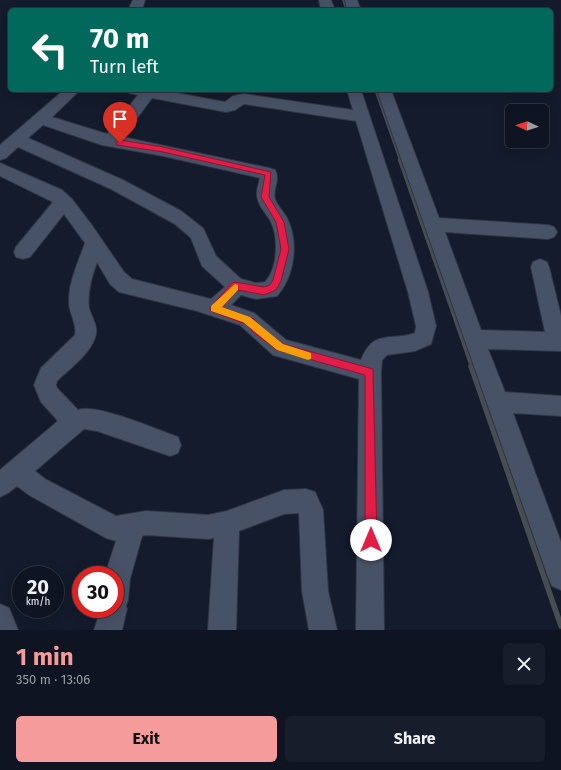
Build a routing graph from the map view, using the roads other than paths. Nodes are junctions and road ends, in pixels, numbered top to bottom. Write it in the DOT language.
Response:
graph roads {
  1 [pos="71,92"];
  2 [pos="143,92"];
  3 [pos="149,92"];
  4 [pos="355,92"];
  5 [pos="385,92"];
  6 [pos="362,117"];
  7 [pos="41,119"];
  8 [pos="17,140"];
  9 [pos="112,141"];
  10 [pos="0,154"];
  11 [pos="0,169"];
  12 [pos="63,202"];
  13 [pos="433,224"];
  14 [pos="548,232"];
  15 [pos="94,243"];
  16 [pos="22,252"];
  17 [pos="540,267"];
  18 [pos="235,286"];
  19 [pos="214,308"];
  20 [pos="474,339"];
  21 [pos="559,342"];
  22 [pos="370,372"];
  23 [pos="497,402"];
  24 [pos="561,406"];
  25 [pos="74,422"];
  26 [pos="170,445"];
  27 [pos="8,478"];
  28 [pos="227,523"];
  29 [pos="133,526"];
  30 [pos="121,566"];
  31 [pos="560,573"];
  32 [pos="0,618"];
  33 [pos="111,618"];
  34 [pos="4,630"];
  35 [pos="108,630"];
  36 [pos="222,630"];
  37 [pos="323,630"];
  38 [pos="370,630"];
  1 -- 7 [label="street"];
  2 -- 9 [label="street"];
  3 -- 6 [label="street"];
  4 -- 6 [label="street"];
  5 -- 13 [label="street"];
  6 -- 22 [label="street"];
  7 -- 8 [label="street"];
  7 -- 9 [label="street"];
  8 -- 10 [label="street"];
  8 -- 18 [label="street"];
  9 -- 18 [label="street"];
  11 -- 12 [label="street"];
  12 -- 15 [label="street"];
  12 -- 16 [label="street"];
  13 -- 14 [label="street"];
  13 -- 20 [label="street"];
  15 -- 19 [label="street"];
  15 -- 25 [label="street"];
  17 -- 21 [label="street"];
  18 -- 19 [label="street"];
  19 -- 22 [label="street"];
  20 -- 21 [label="street"];
  20 -- 23 [label="street"];
  22 -- 38 [label="street"];
  23 -- 24 [label="street"];
  23 -- 31 [label="street"];
  25 -- 26 [label="street"];
  25 -- 27 [label="street"];
  27 -- 29 [label="street"];
  28 -- 29 [label="street"];
  28 -- 36 [label="street"];
  28 -- 37 [label="street"];
  29 -- 30 [label="street"];
  32 -- 34 [label="street"];
  33 -- 35 [label="street"];
}
